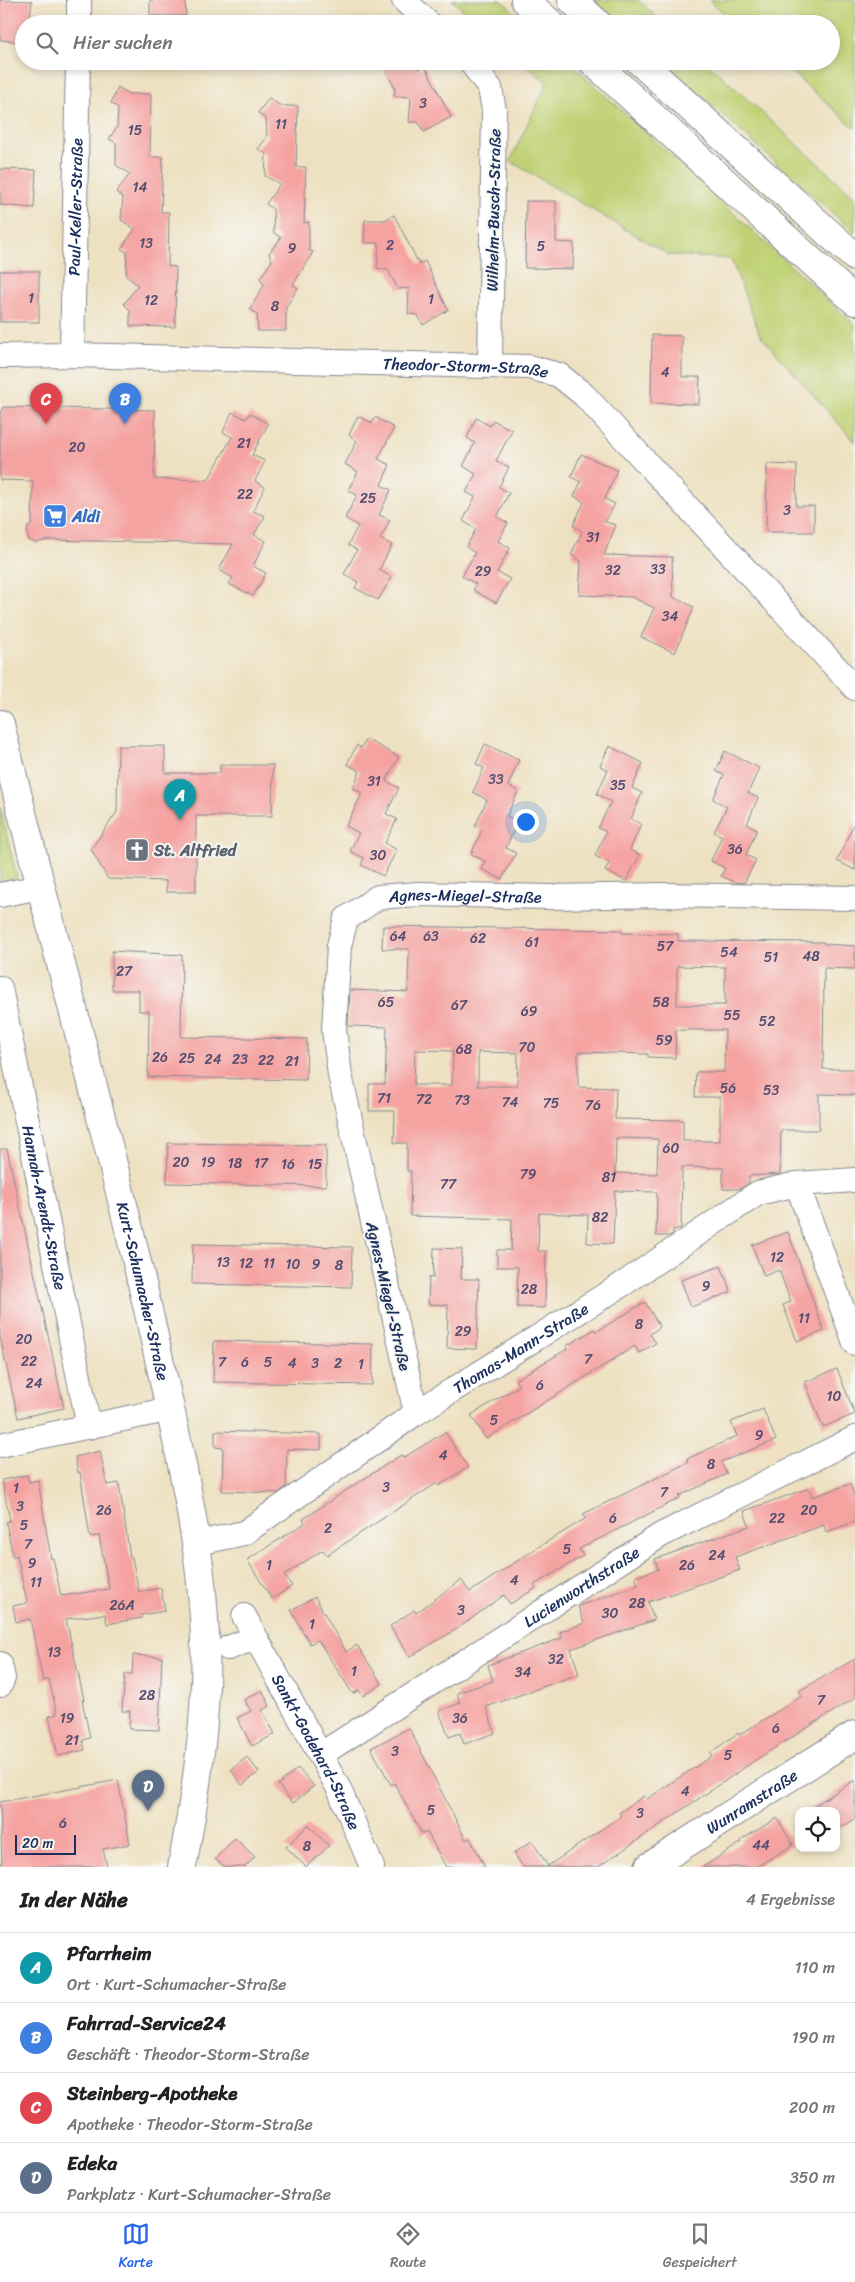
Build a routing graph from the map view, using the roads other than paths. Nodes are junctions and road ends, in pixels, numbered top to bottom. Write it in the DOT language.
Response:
graph roads {
  1 [pos="79,0"];
  2 [pos="404,0"];
  3 [pos="525,0"];
  4 [pos="572,0"];
  5 [pos="79,15"];
  6 [pos="420,15"];
  7 [pos="541,15"];
  8 [pos="588,15"];
  9 [pos="78,70"];
  10 [pos="477,70"];
  11 [pos="602,70"];
  12 [pos="649,70"];
  13 [pos="855,257"];
  14 [pos="855,301"];
  15 [pos="72,355"];
  16 [pos="0,356"];
  17 [pos="490,366"];
  18 [pos="855,688"];
  19 [pos="0,724"];
  20 [pos="40,887"];
  21 [pos="0,895"];
  22 [pos="855,898"];
  23 [pos="0,988"];
  24 [pos="855,1180"];
  25 [pos="796,1184"];
  26 [pos="855,1343"];
  27 [pos="171,1410"];
  28 [pos="416,1413"];
  29 [pos="89,1427"];
  30 [pos="855,1438"];
  31 [pos="0,1445"];
  32 [pos="198,1543"];
  33 [pos="244,1616"];
  34 [pos="255,1638"];
  35 [pos="228,1648"];
  36 [pos="0,1664"];
  37 [pos="0,1685"];
  38 [pos="855,1735"];
  39 [pos="320,1754"];
  40 [pos="182,1867"];
  41 [pos="372,1867"];
  42 [pos="649,1867"];
  1 -- 5 [label="street"];
  2 -- 6 [label="street"];
  3 -- 7 [label="main road"];
  4 -- 8 [label="main road"];
  9 -- 15 [label="street, Paul-Keller-Straße"];
  10 -- 17 [label="street, Wilhelm-Busch-Straße"];
  11 -- 14 [label="main road"];
  12 -- 13 [label="main road"];
  15 -- 16 [label="street, Theodor-Storm-Straße"];
  15 -- 17 [label="street, Theodor-Storm-Straße"];
  17 -- 18 [label="street, Theodor-Storm-Straße"];
  19 -- 20 [label="main road, Kurt-Schumacher-Straße"];
  20 -- 21 [label="street"];
  20 -- 27 [label="main road, Kurt-Schumacher-Straße"];
  22 -- 28 [label="street, Agnes-Miegel-Straße"];
  23 -- 29 [label="street, Hannah-Arendt-Straße"];
  24 -- 25 [label="street, Thomas-Mann-Straße"];
  25 -- 26 [label="street"];
  25 -- 28 [label="street, Thomas-Mann-Straße"];
  27 -- 29 [label="street"];
  27 -- 32 [label="main road, Kurt-Schumacher-Straße"];
  28 -- 32 [label="street, Thomas-Mann-Straße"];
  29 -- 31 [label="street"];
  30 -- 39 [label="street, Lucienworthstraße"];
  32 -- 40 [label="main road, Kurt-Schumacher-Straße"];
  33 -- 34 [label="street, Sankt-Godehard-Straße"];
  34 -- 35 [label="street"];
  34 -- 39 [label="street, Sankt-Godehard-Straße"];
  36 -- 37 [label="street"];
  38 -- 42 [label="main road, Wunramstraße"];
  39 -- 41 [label="street, Sankt-Godehard-Straße"];
}
